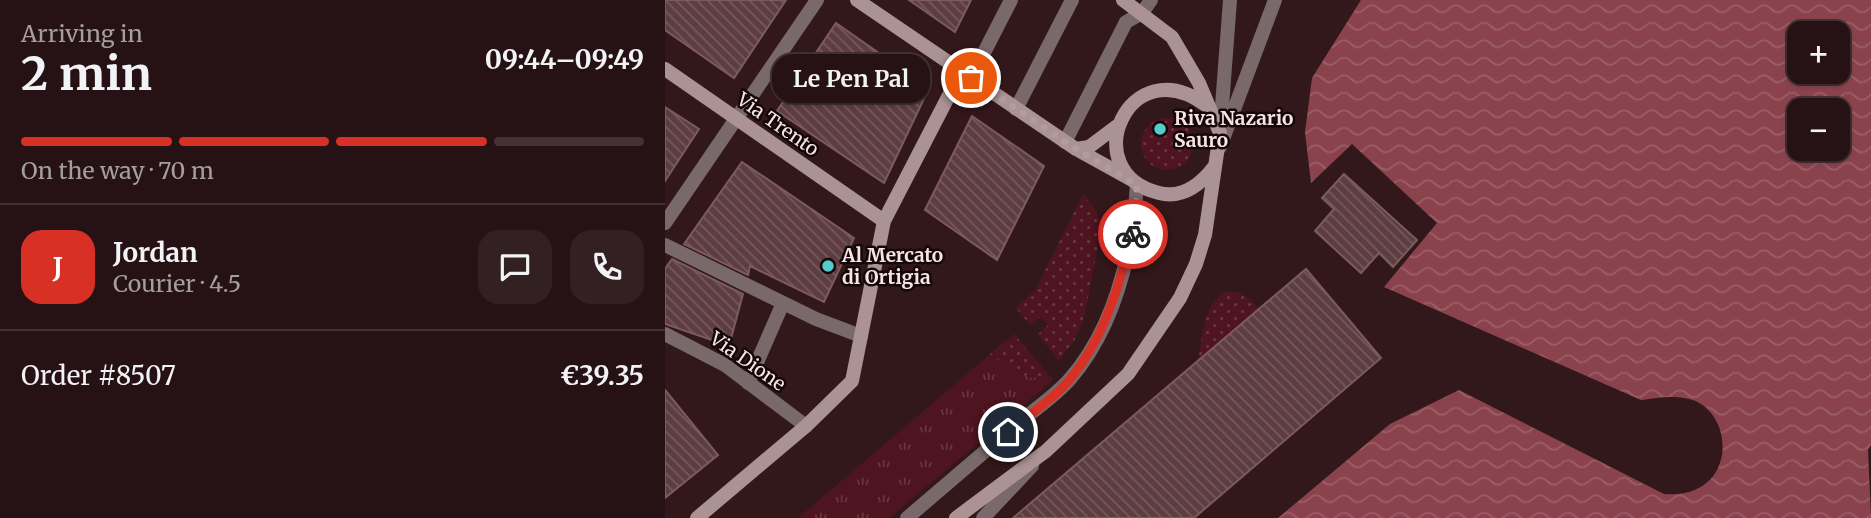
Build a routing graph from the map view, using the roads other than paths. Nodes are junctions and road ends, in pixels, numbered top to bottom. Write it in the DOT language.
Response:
graph roads {
  1 [pos="817,0"];
  2 [pos="857,0"];
  3 [pos="1011,0"];
  4 [pos="1072,0"];
  5 [pos="1123,0"];
  6 [pos="1151,0"];
  7 [pos="1230,0"];
  8 [pos="1275,0"];
  9 [pos="1142,13"];
  10 [pos="665,69"];
  11 [pos="966,75"];
  12 [pos="1207,106"];
  13 [pos="1016,109"];
  14 [pos="737,119"];
  15 [pos="1118,126"];
  16 [pos="1220,141"];
  17 [pos="1071,146"];
  18 [pos="1214,166"];
  19 [pos="1134,183"];
  20 [pos="884,221"];
  21 [pos="665,223"];
  22 [pos="665,245"];
  23 [pos="783,303"];
  24 [pos="665,334"];
  25 [pos="861,337"];
  26 [pos="748,383"];
  27 [pos="806,426"];
  28 [pos="1046,451"];
  29 [pos="697,518"];
  30 [pos="907,518"];
  31 [pos="956,518"];
  32 [pos="983,518"];
  1 -- 14 [label="street"];
  2 -- 11 [label="street"];
  3 -- 11 [label="street"];
  4 -- 13 [label="street"];
  5 -- 9 [label="street"];
  6 -- 9 [label="street"];
  7 -- 16 [label="street"];
  8 -- 16 [label="street"];
  9 -- 12 [label="street"];
  9 -- 17 [label="street"];
  10 -- 14 [label="street, Via Trento"];
  11 -- 13 [label="street"];
  11 -- 20 [label="street"];
  12 -- 15 [label="street"];
  12 -- 16 [label="street"];
  13 -- 17 [label="street"];
  14 -- 20 [label="street, Via Trento"];
  14 -- 21 [label="street"];
  15 -- 17 [label="street"];
  15 -- 19 [label="street"];
  16 -- 18 [label="street"];
  17 -- 19 [label="street"];
  18 -- 19 [label="street"];
  18 -- 28 [label="street"];
  19 -- 30 [label="street"];
  20 -- 25 [label="street"];
  22 -- 23 [label="street"];
  23 -- 25 [label="street"];
  23 -- 26 [label="street"];
  24 -- 26 [label="street, Via Dione"];
  25 -- 27 [label="street"];
  26 -- 27 [label="street, Via Dione"];
  27 -- 29 [label="street"];
  28 -- 31 [label="street"];
  28 -- 32 [label="street"];
}
